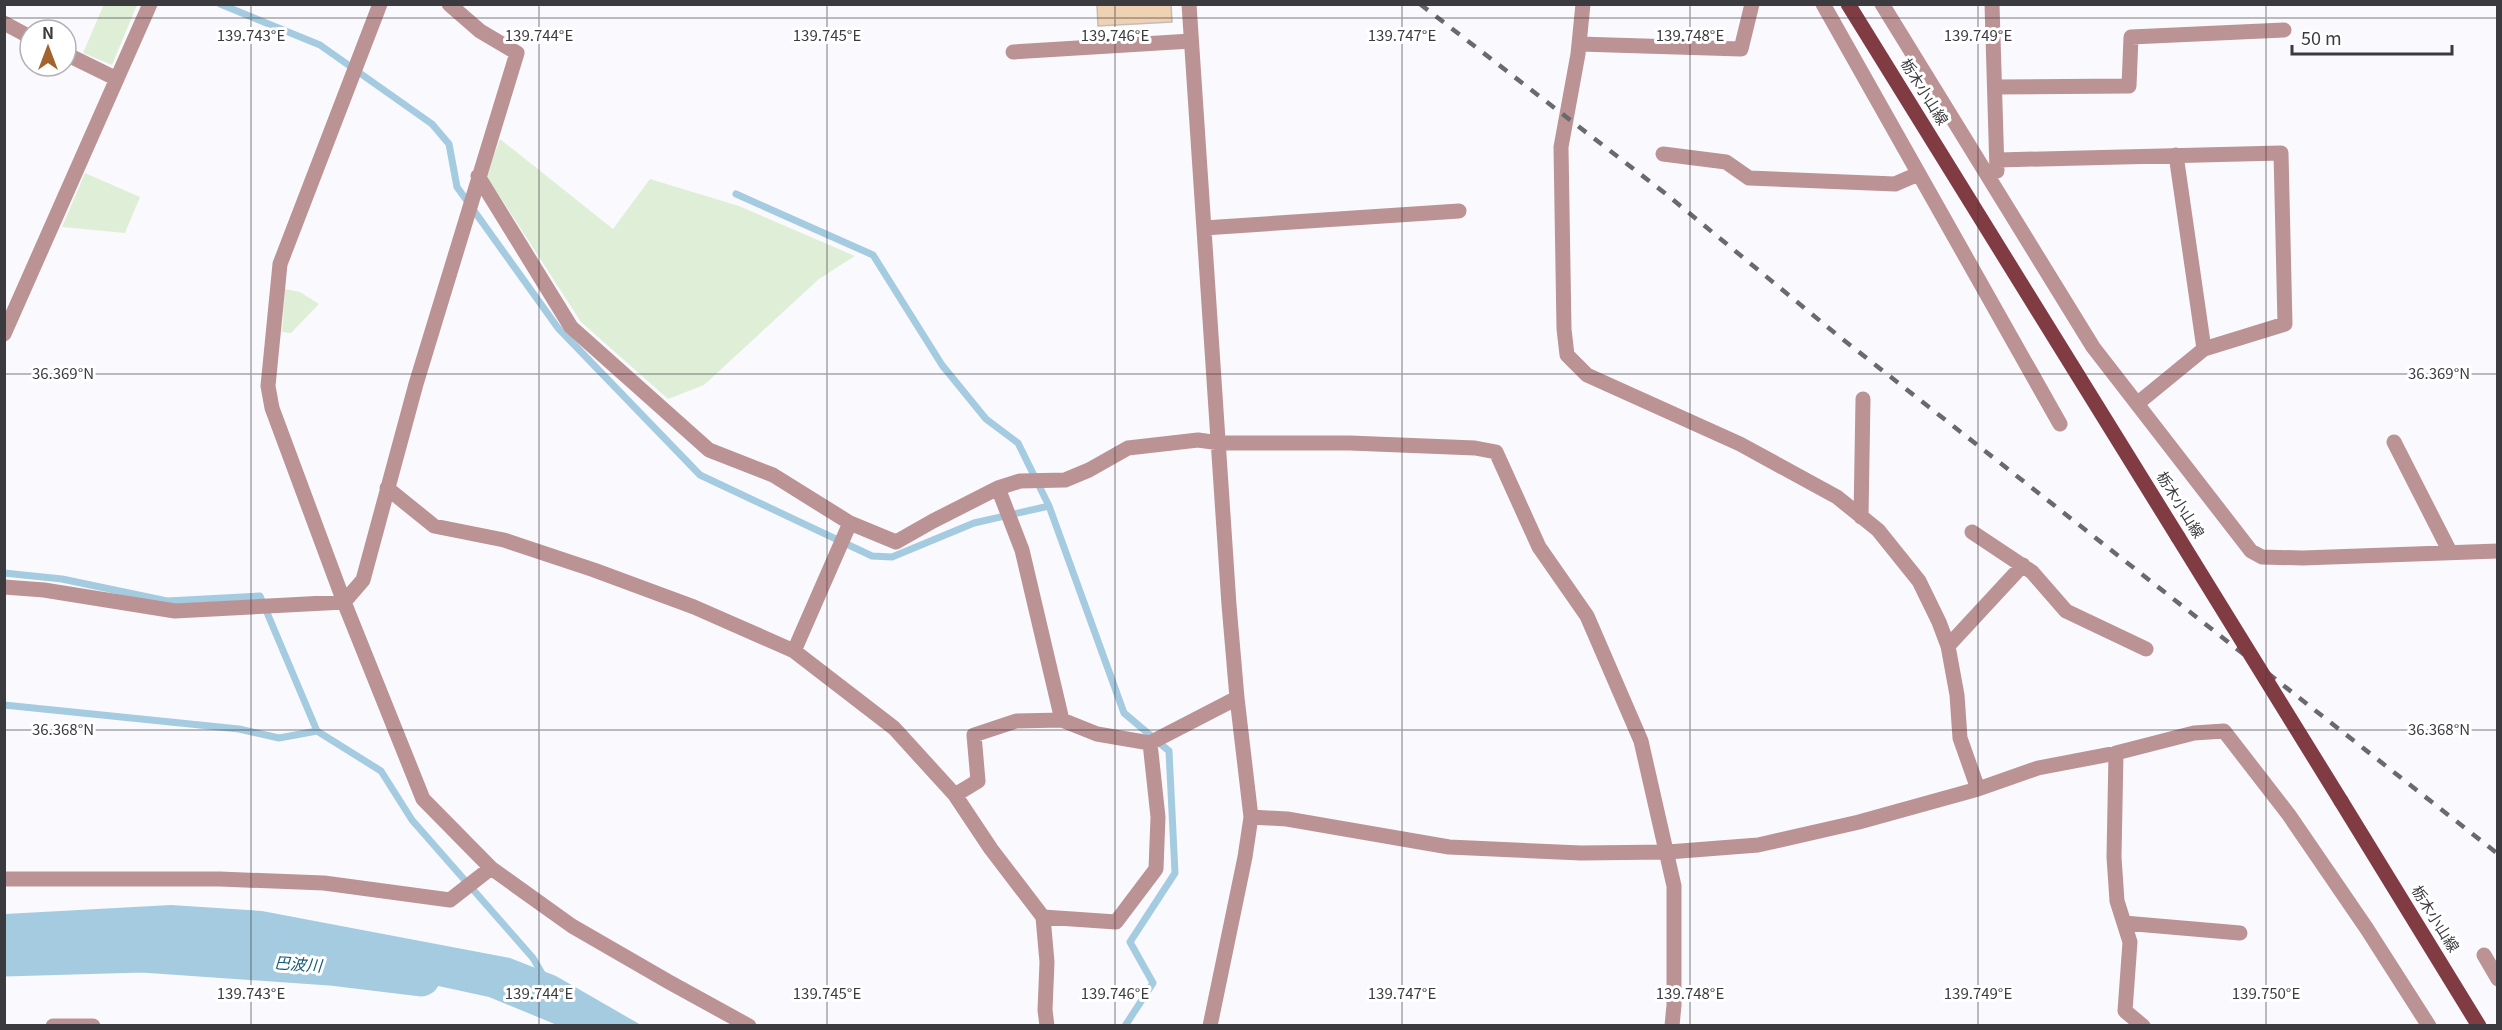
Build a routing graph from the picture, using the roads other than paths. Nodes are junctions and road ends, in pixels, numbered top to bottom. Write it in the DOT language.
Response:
graph roads {
  1 [pos="150,4"];
  2 [pos="380,4"];
  3 [pos="1189,4"];
  4 [pos="1583,4"];
  5 [pos="1752,4"];
  6 [pos="1823,4"];
  7 [pos="1848,4"];
  8 [pos="1882,4"];
  9 [pos="1992,4"];
  10 [pos="454,6"];
  11 [pos="4,23"];
  12 [pos="2284,30"];
  13 [pos="18,31"];
  14 [pos="1191,41"];
  15 [pos="1579,44"];
  16 [pos="1013,52"];
  17 [pos="78,60"];
  18 [pos="117,79"];
  19 [pos="1995,87"];
  20 [pos="1664,154"];
  21 [pos="2176,155"];
  22 [pos="1998,160"];
  23 [pos="1918,174"];
  24 [pos="478,176"];
  25 [pos="1994,185"];
  26 [pos="1459,211"];
  27 [pos="1204,228"];
  28 [pos="4,334"];
  29 [pos="2204,350"];
  30 [pos="1863,399"];
  31 [pos="2138,403"];
  32 [pos="2060,424"];
  33 [pos="2394,442"];
  34 [pos="1220,443"];
  35 [pos="387,488"];
  36 [pos="998,488"];
  37 [pos="1862,517"];
  38 [pos="850,523"];
  39 [pos="1972,532"];
  40 [pos="2498,550"];
  41 [pos="2450,552"];
  42 [pos="2023,565"];
  43 [pos="4,587"];
  44 [pos="344,602"];
  45 [pos="1948,646"];
  46 [pos="2146,650"];
  47 [pos="794,651"];
  48 [pos="1237,698"];
  49 [pos="1062,720"];
  50 [pos="1150,743"];
  51 [pos="2116,753"];
  52 [pos="1978,789"];
  53 [pos="955,795"];
  54 [pos="1251,817"];
  55 [pos="1668,852"];
  56 [pos="490,868"];
  57 [pos="4,879"];
  58 [pos="1043,917"];
  59 [pos="2124,923"];
  60 [pos="2240,933"];
  61 [pos="2484,955"];
  62 [pos="2498,979"];
  63 [pos="53,1026"];
  64 [pos="93,1026"];
  65 [pos="750,1026"];
  66 [pos="1047,1026"];
  67 [pos="1210,1026"];
  68 [pos="1672,1026"];
  69 [pos="2143,1026"];
  70 [pos="2429,1026"];
  71 [pos="2479,1026"];
  1 -- 18 [label="street"];
  2 -- 44 [label="street"];
  3 -- 14 [label="street"];
  4 -- 15 [label="street"];
  5 -- 15 [label="street"];
  6 -- 23 [label="street"];
  7 -- 71 [label="main road, 栃木小山線, bridge"];
  8 -- 25 [label="street"];
  9 -- 19 [label="street"];
  10 -- 24 [label="street"];
  11 -- 13 [label="street"];
  12 -- 19 [label="street"];
  14 -- 16 [label="street"];
  14 -- 27 [label="street"];
  15 -- 37 [label="street"];
  17 -- 18 [label="street"];
  18 -- 28 [label="street"];
  19 -- 22 [label="street"];
  20 -- 23 [label="street"];
  21 -- 22 [label="street"];
  21 -- 29 [label="street"];
  21 -- 29 [label="street"];
  22 -- 25 [label="street"];
  23 -- 32 [label="street"];
  24 -- 35 [label="street"];
  24 -- 38 [label="street"];
  25 -- 31 [label="street"];
  26 -- 27 [label="street"];
  27 -- 34 [label="street"];
  29 -- 31 [label="street"];
  30 -- 37 [label="street"];
  31 -- 41 [label="street"];
  33 -- 41 [label="street"];
  34 -- 36 [label="street"];
  34 -- 48 [label="street"];
  34 -- 55 [label="street"];
  35 -- 44 [label="street"];
  35 -- 47 [label="street"];
  36 -- 38 [label="street"];
  36 -- 49 [label="street"];
  37 -- 45 [label="street"];
  38 -- 47 [label="street"];
  39 -- 42 [label="street"];
  40 -- 41 [label="street"];
  42 -- 45 [label="street"];
  42 -- 46 [label="street"];
  43 -- 44 [label="street"];
  44 -- 56 [label="street"];
  45 -- 52 [label="street"];
  47 -- 53 [label="street"];
  48 -- 50 [label="street"];
  48 -- 54 [label="street"];
  49 -- 50 [label="street"];
  49 -- 53 [label="street"];
  50 -- 58 [label="street"];
  51 -- 52 [label="street"];
  51 -- 59 [label="street"];
  51 -- 70 [label="street"];
  52 -- 55 [label="street"];
  53 -- 58 [label="street"];
  54 -- 55 [label="street"];
  54 -- 67 [label="street"];
  55 -- 68 [label="street"];
  56 -- 57 [label="street"];
  56 -- 65 [label="street"];
  58 -- 66 [label="street"];
  59 -- 60 [label="street"];
  59 -- 69 [label="street"];
  61 -- 62 [label="street"];
  63 -- 64 [label="street"];
}
